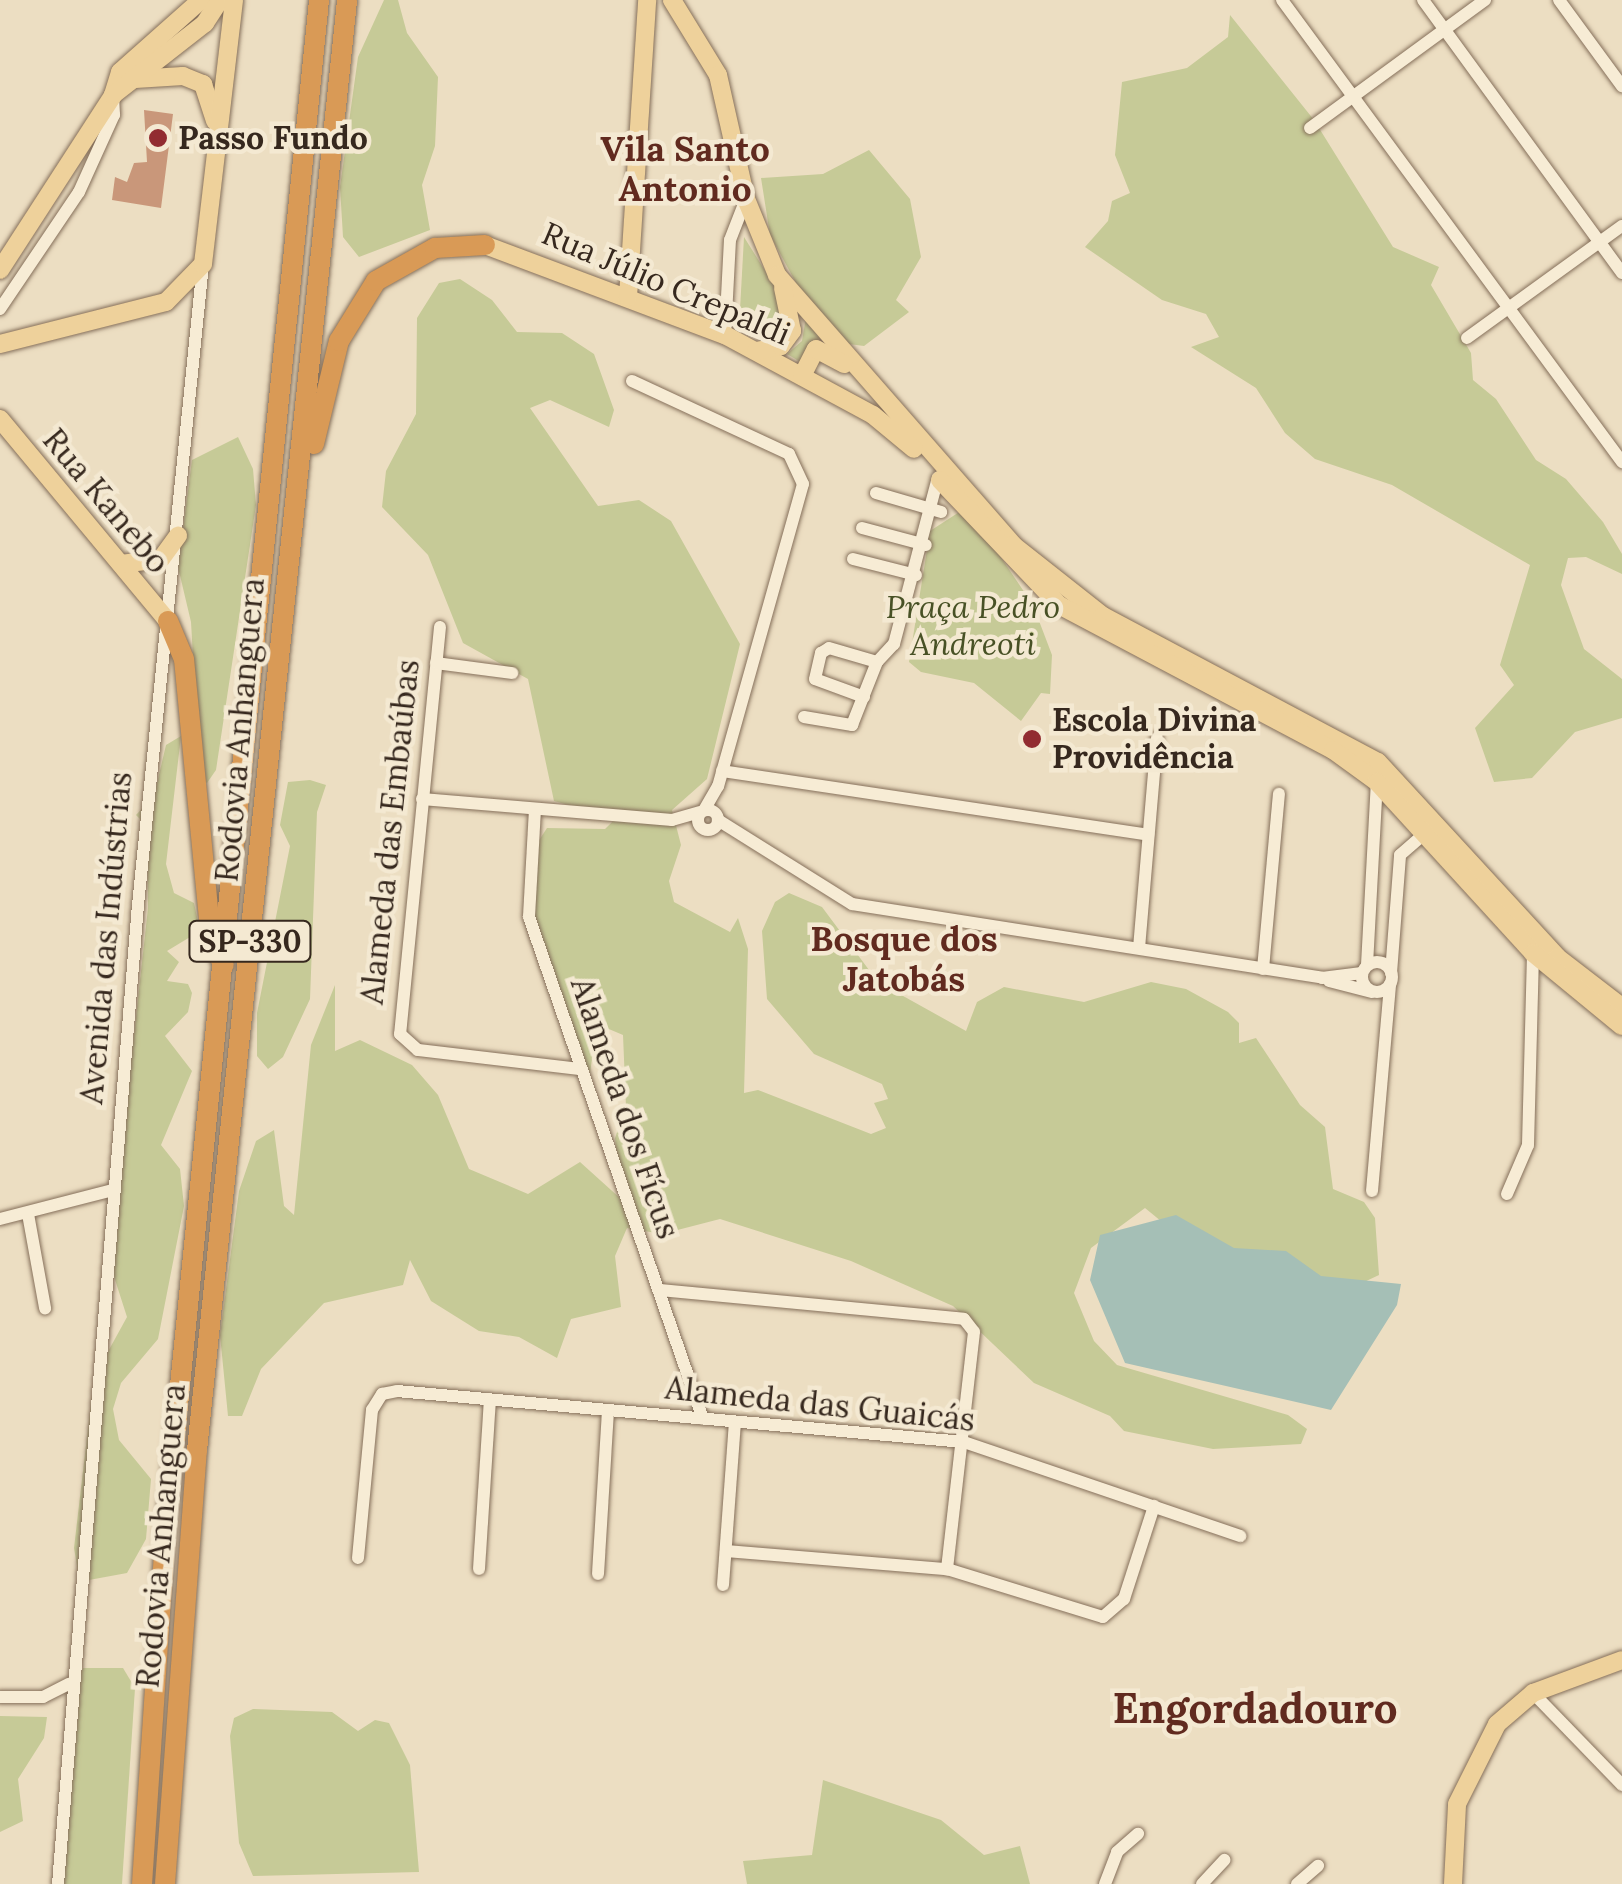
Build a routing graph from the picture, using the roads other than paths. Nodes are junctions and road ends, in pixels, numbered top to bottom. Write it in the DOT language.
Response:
graph roads {
  1 [pos="201,0"];
  2 [pos="220,0"];
  3 [pos="234,0"];
  4 [pos="319,0"];
  5 [pos="346,0"];
  6 [pos="1282,0"];
  7 [pos="1423,0"];
  8 [pos="1485,0"];
  9 [pos="1559,0"];
  10 [pos="675,4"];
  11 [pos="179,9"];
  12 [pos="647,9"];
  13 [pos="1444,29"];
  14 [pos="163,47"];
  15 [pos="133,79"];
  16 [pos="1622,86"];
  17 [pos="113,96"];
  18 [pos="1352,96"];
  19 [pos="1310,128"];
  20 [pos="216,136"];
  21 [pos="746,198"];
  22 [pos="1622,226"];
  23 [pos="1600,242"];
  24 [pos="484,245"];
  25 [pos="203,264"];
  26 [pos="1,267"];
  27 [pos="1622,273"];
  28 [pos="777,275"];
  29 [pos="628,296"];
  30 [pos="1512,306"];
  31 [pos="0,309"];
  32 [pos="726,335"];
  33 [pos="1467,338"];
  34 [pos="0,344"];
  35 [pos="756,350"];
  36 [pos="802,376"];
  37 [pos="632,381"];
  38 [pos="896,411"];
  39 [pos="0,419"];
  40 [pos="1622,462"];
  41 [pos="938,478"];
  42 [pos="876,492"];
  43 [pos="960,503"];
  44 [pos="935,514"];
  45 [pos="862,528"];
  46 [pos="178,536"];
  47 [pos="926,545"];
  48 [pos="286,558"];
  49 [pos="853,559"];
  50 [pos="121,564"];
  51 [pos="916,576"];
  52 [pos="168,621"];
  53 [pos="440,627"];
  54 [pos="877,662"];
  55 [pos="436,663"];
  56 [pos="512,673"];
  57 [pos="864,696"];
  58 [pos="804,717"];
  59 [pos="1157,738"];
  60 [pos="722,770"];
  61 [pos="1377,782"];
  62 [pos="1280,794"];
  63 [pos="422,799"];
  64 [pos="536,810"];
  65 [pos="708,819"];
  66 [pos="1424,834"];
  67 [pos="1148,835"];
  68 [pos="1372,900"];
  69 [pos="1397,902"];
  70 [pos="1139,948"];
  71 [pos="1532,953"];
  72 [pos="224,965"];
  73 [pos="1364,969"];
  74 [pos="1263,970"];
  75 [pos="1322,978"];
  76 [pos="1391,979"];
  77 [pos="1374,993"];
  78 [pos="1622,1007"];
  79 [pos="1386,1024"];
  80 [pos="1622,1026"];
  81 [pos="580,1069"];
  82 [pos="113,1190"];
  83 [pos="1372,1191"];
  84 [pos="1507,1194"];
  85 [pos="28,1214"];
  86 [pos="0,1219"];
  87 [pos="660,1290"];
  88 [pos="45,1308"];
  89 [pos="490,1400"];
  90 [pos="608,1410"];
  91 [pos="702,1419"];
  92 [pos="735,1422"];
  93 [pos="964,1442"];
  94 [pos="1154,1506"];
  95 [pos="1240,1536"];
  96 [pos="726,1551"];
  97 [pos="358,1558"];
  98 [pos="479,1569"];
  99 [pos="947,1569"];
  100 [pos="598,1574"];
  101 [pos="723,1585"];
  102 [pos="1622,1660"];
  103 [pos="69,1684"];
  104 [pos="1533,1693"];
  105 [pos="0,1697"];
  106 [pos="1622,1784"];
  107 [pos="1138,1834"];
  108 [pos="1224,1860"];
  109 [pos="1318,1866"];
  110 [pos="58,1884"];
  111 [pos="142,1884"];
  112 [pos="164,1884"];
  113 [pos="1106,1884"];
  114 [pos="1202,1884"];
  115 [pos="1297,1884"];
  116 [pos="1452,1884"];
  1 -- 11 [label="main road"];
  2 -- 14 [label="main road"];
  3 -- 20 [label="main road, Avenida das Indústrias"];
  4 -- 72 [label="highway, Rodovia Anhanguera / SP-330"];
  5 -- 48 [label="highway, Rodovia Anhanguera / SP-330"];
  6 -- 18 [label="street"];
  7 -- 13 [label="street"];
  8 -- 13 [label="street"];
  9 -- 16 [label="street"];
  10 -- 12 [label="main road"];
  10 -- 21 [label="main road"];
  11 -- 14 [label="main road"];
  12 -- 29 [label="main road"];
  13 -- 18 [label="street"];
  13 -- 23 [label="street"];
  14 -- 15 [label="main road"];
  14 -- 17 [label="main road"];
  15 -- 17 [label="main road"];
  15 -- 20 [label="main road"];
  17 -- 26 [label="main road"];
  17 -- 31 [label="street"];
  18 -- 19 [label="street"];
  18 -- 30 [label="street"];
  20 -- 25 [label="main road, Avenida das Indústrias"];
  21 -- 28 [label="main road"];
  21 -- 32 [label="street"];
  22 -- 23 [label="street"];
  23 -- 27 [label="street"];
  23 -- 30 [label="street"];
  24 -- 29 [label="main road, Rua Júlio Crepaldi"];
  24 -- 48 [label="highway"];
  25 -- 34 [label="main road"];
  25 -- 46 [label="street, Avenida das Indústrias"];
  28 -- 35 [label="main road"];
  28 -- 38 [label="main road"];
  29 -- 32 [label="main road, Rua Júlio Crepaldi"];
  30 -- 33 [label="street"];
  30 -- 40 [label="street"];
  32 -- 35 [label="main road, Rua Júlio Crepaldi"];
  35 -- 36 [label="main road, Rua Júlio Crepaldi"];
  36 -- 38 [label="main road"];
  36 -- 41 [label="main road, Rua Júlio Crepaldi"];
  37 -- 60 [label="street"];
  38 -- 78 [label="main road"];
  39 -- 50 [label="main road, Rua Kanebo"];
  41 -- 43 [label="main road, Rua Júlio Crepaldi"];
  41 -- 44 [label="street"];
  42 -- 44 [label="street"];
  43 -- 44 [label="street"];
  43 -- 61 [label="main road, Rua Júlio Crepaldi"];
  44 -- 47 [label="street"];
  45 -- 47 [label="street"];
  46 -- 50 [label="main road"];
  46 -- 52 [label="street, Avenida das Indústrias"];
  47 -- 51 [label="street"];
  48 -- 112 [label="highway, Rodovia Anhanguera / SP-330"];
  49 -- 51 [label="street"];
  50 -- 52 [label="main road, Rua Kanebo"];
  51 -- 54 [label="street"];
  52 -- 72 [label="highway"];
  52 -- 82 [label="street, Avenida das Indústrias"];
  53 -- 55 [label="street, Alameda das Embaúbas"];
  54 -- 57 [label="street"];
  54 -- 57 [label="street"];
  55 -- 56 [label="street"];
  55 -- 63 [label="street, Alameda das Embaúbas"];
  57 -- 58 [label="street"];
  59 -- 67 [label="street"];
  60 -- 65 [label="street"];
  60 -- 67 [label="street"];
  61 -- 66 [label="main road, Rua Júlio Crepaldi"];
  61 -- 68 [label="street"];
  62 -- 74 [label="street"];
  63 -- 64 [label="street"];
  63 -- 81 [label="street, Alameda das Embaúbas"];
  64 -- 65 [label="street"];
  64 -- 81 [label="street, Alameda dos Fícus"];
  65 -- 70 [label="street"];
  66 -- 69 [label="street"];
  66 -- 71 [label="main road, Rua Júlio Crepaldi"];
  67 -- 70 [label="street"];
  68 -- 69 [label="street"];
  68 -- 73 [label="street"];
  69 -- 76 [label="street"];
  70 -- 74 [label="street"];
  71 -- 80 [label="main road, Rua Júlio Crepaldi"];
  71 -- 84 [label="street"];
  72 -- 111 [label="highway, Rodovia Anhanguera / SP-330"];
  73 -- 75 [label="street"];
  73 -- 76 [label="street"];
  73 -- 77 [label="street"];
  74 -- 75 [label="street"];
  75 -- 77 [label="street"];
  76 -- 77 [label="street"];
  76 -- 79 [label="street"];
  77 -- 79 [label="street"];
  79 -- 83 [label="street"];
  81 -- 87 [label="street, Alameda dos Fícus"];
  82 -- 85 [label="street"];
  82 -- 103 [label="street, Avenida das Indústrias"];
  85 -- 86 [label="street"];
  85 -- 88 [label="street"];
  87 -- 91 [label="street, Alameda dos Fícus"];
  87 -- 93 [label="street"];
  89 -- 90 [label="street, Alameda das Guaicás"];
  89 -- 97 [label="street, Alameda das Guaicás"];
  89 -- 98 [label="street"];
  90 -- 91 [label="street, Alameda das Guaicás"];
  90 -- 100 [label="street"];
  91 -- 92 [label="street, Alameda das Guaicás"];
  92 -- 93 [label="street, Alameda das Guaicás"];
  92 -- 96 [label="street"];
  93 -- 94 [label="street, Alameda das Guaicás"];
  93 -- 99 [label="street"];
  94 -- 95 [label="street, Alameda das Guaicás"];
  94 -- 99 [label="street"];
  96 -- 99 [label="street"];
  96 -- 101 [label="street"];
  102 -- 104 [label="main road"];
  103 -- 105 [label="street"];
  103 -- 110 [label="street, Avenida das Indústrias"];
  104 -- 106 [label="street"];
  104 -- 116 [label="main road"];
  107 -- 113 [label="street"];
  108 -- 114 [label="street"];
  109 -- 115 [label="street"];
}
